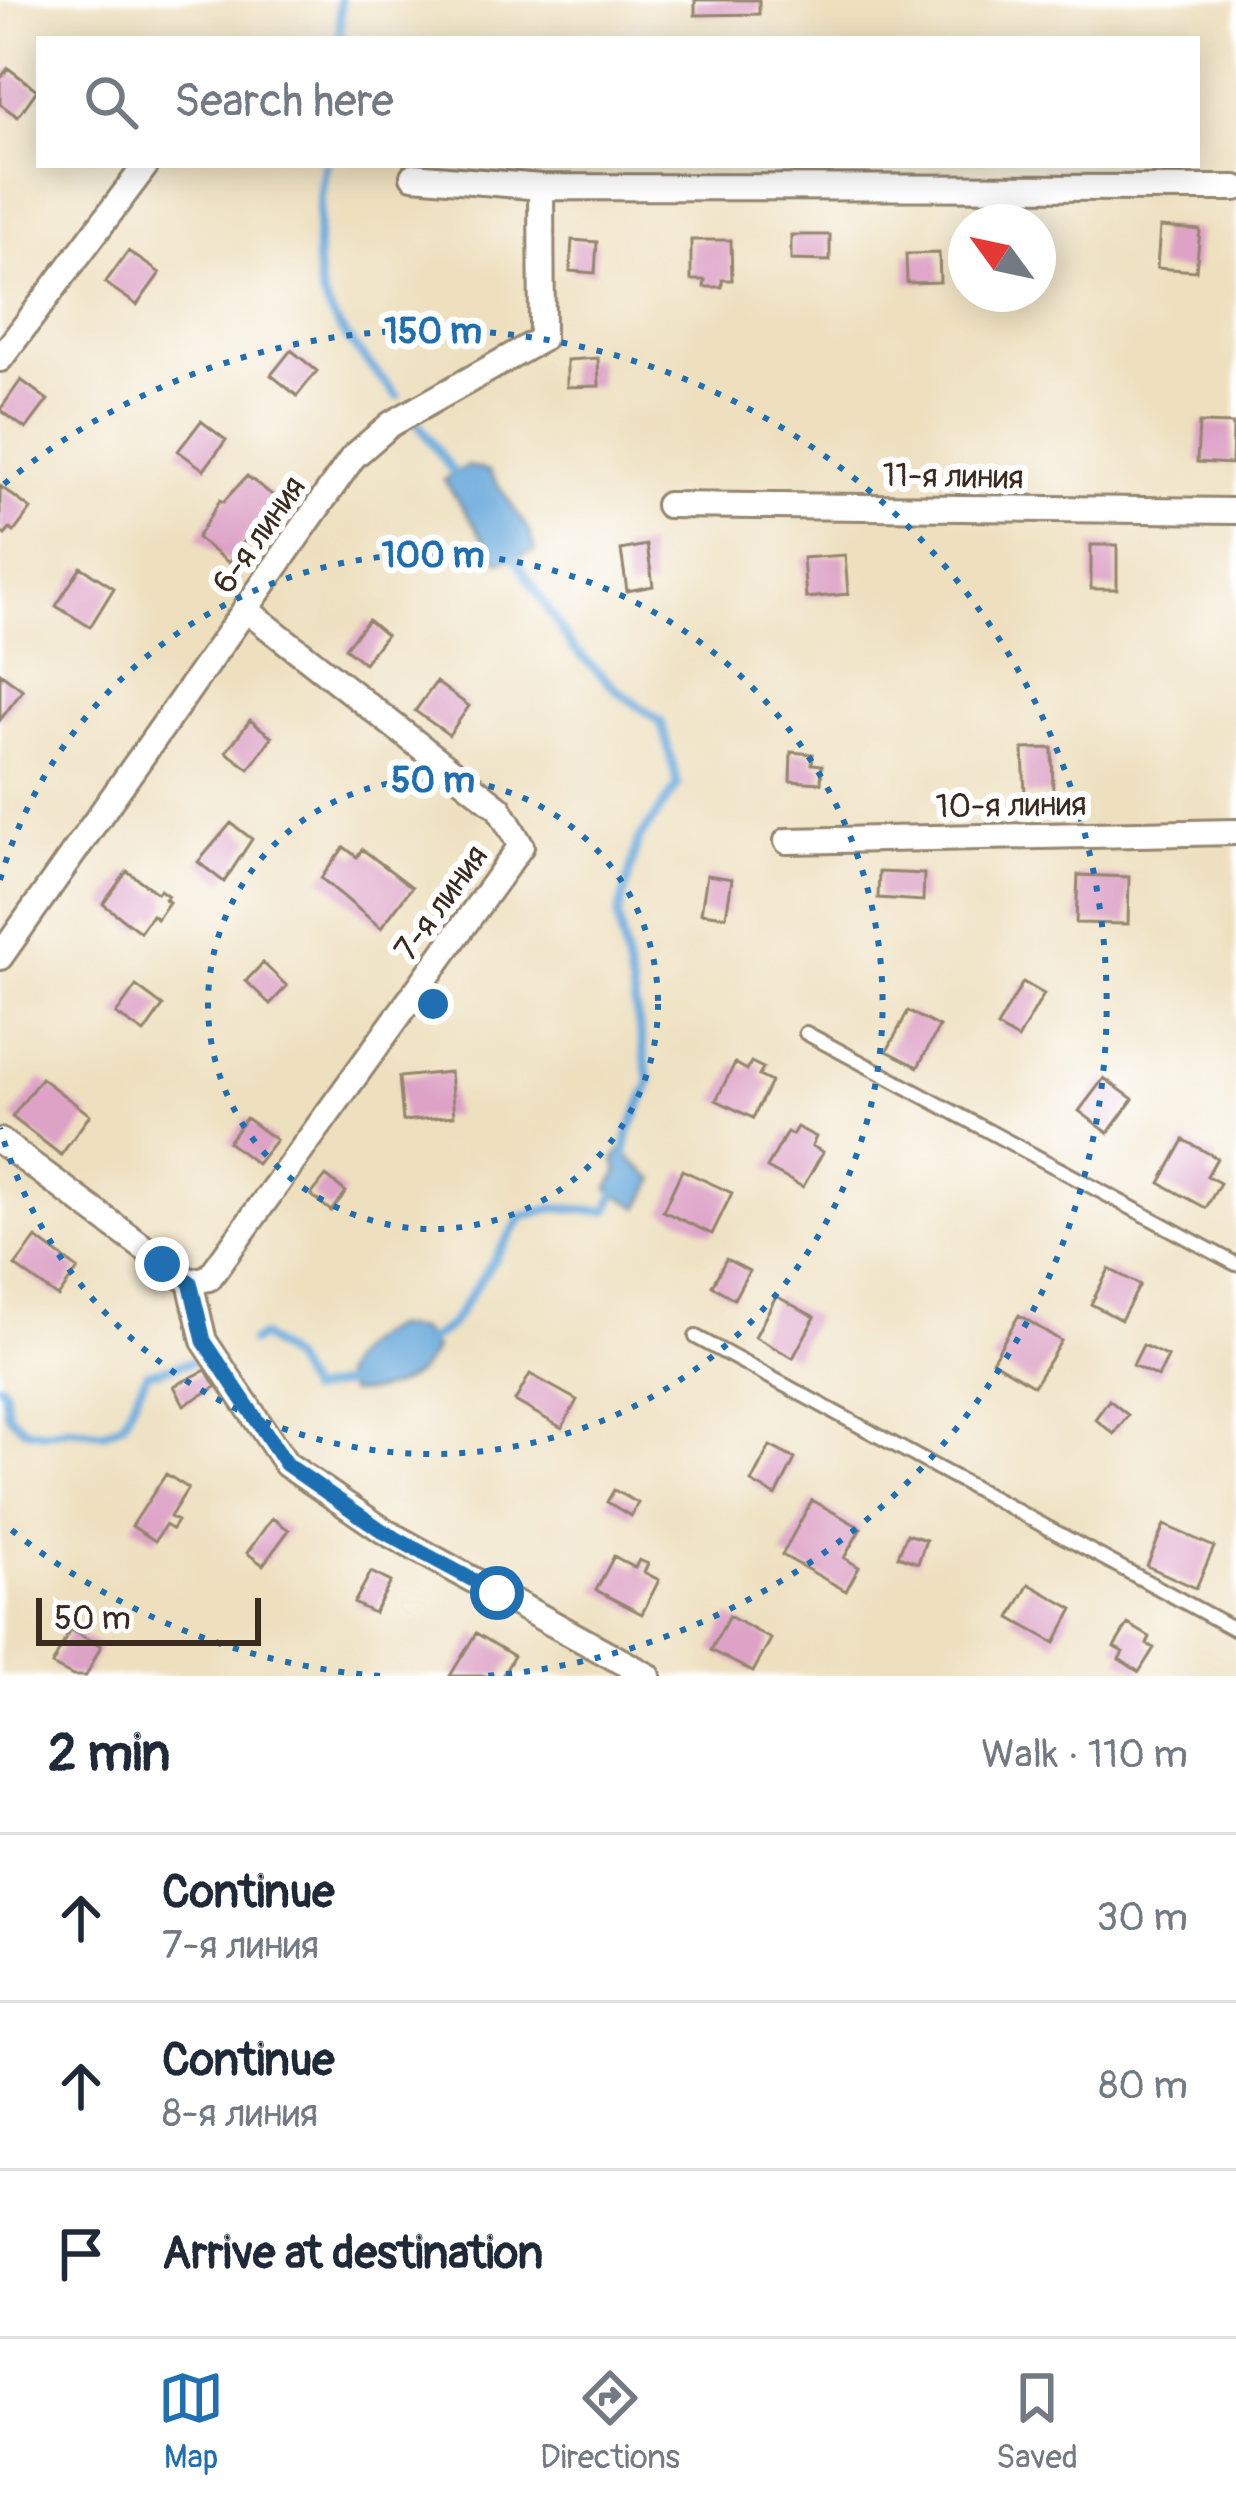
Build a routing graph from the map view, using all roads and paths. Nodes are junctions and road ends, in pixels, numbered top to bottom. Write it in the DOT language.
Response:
graph roads {
  1 [pos="144,168"];
  2 [pos="413,176"];
  3 [pos="541,188"];
  4 [pos="1236,188"];
  5 [pos="0,359"];
  6 [pos="668,505"];
  7 [pos="1236,511"];
  8 [pos="245,609"];
  9 [pos="1236,832"];
  10 [pos="787,841"];
  11 [pos="0,956"];
  12 [pos="806,1033"];
  13 [pos="0,1141"];
  14 [pos="1236,1264"];
  15 [pos="190,1282"];
  16 [pos="696,1337"];
  17 [pos="1236,1630"];
  18 [pos="647,1676"];
  1 -- 5 [label="street"];
  2 -- 3 [label="street"];
  3 -- 4 [label="street"];
  3 -- 8 [label="street, 6-я линия"];
  6 -- 7 [label="street, 11-я линия"];
  8 -- 11 [label="street, 6-я линия"];
  8 -- 15 [label="street, 7-я линия"];
  9 -- 10 [label="street, 10-я линия"];
  12 -- 14 [label="lane"];
  13 -- 15 [label="street"];
  15 -- 18 [label="street"];
  16 -- 17 [label="lane"];
}
